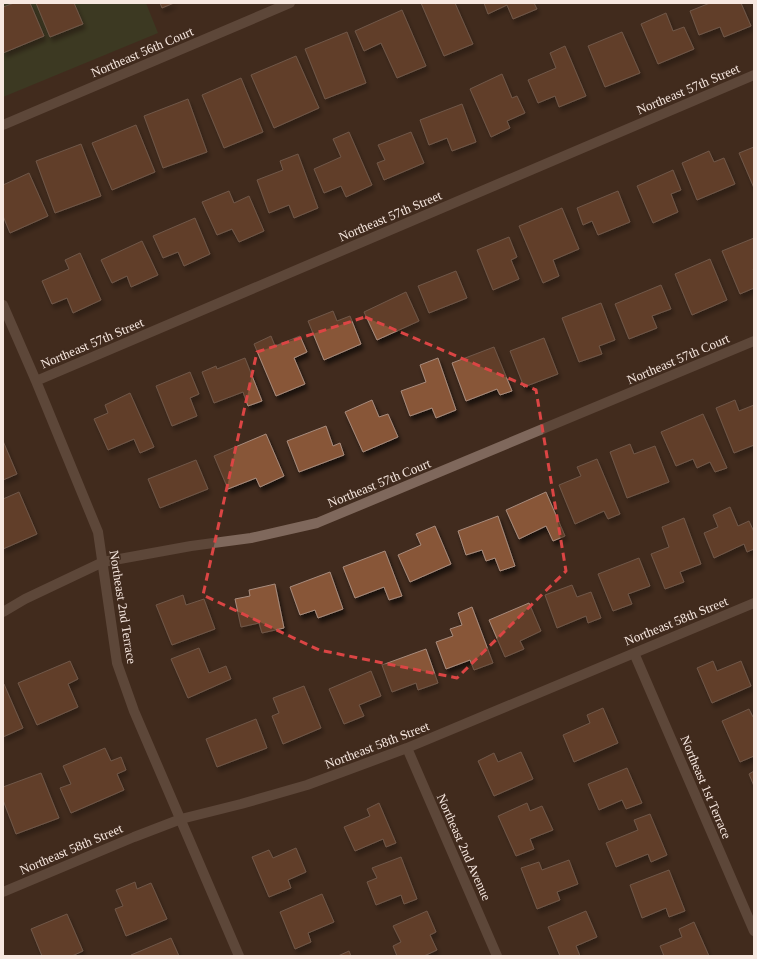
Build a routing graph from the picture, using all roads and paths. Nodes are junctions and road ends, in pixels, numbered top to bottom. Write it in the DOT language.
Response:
graph roads {
  1 [pos="290,3"];
  2 [pos="754,75"];
  3 [pos="3,125"];
  4 [pos="3,305"];
  5 [pos="754,341"];
  6 [pos="36,381"];
  7 [pos="103,562"];
  8 [pos="754,603"];
  9 [pos="3,612"];
  10 [pos="634,652"];
  11 [pos="407,748"];
  12 [pos="181,819"];
  13 [pos="3,892"];
  14 [pos="754,931"];
  15 [pos="239,956"];
  16 [pos="497,956"];
  1 -- 3 [label="street, Northeast 56th Court"];
  2 -- 6 [label="street, Northeast 57th Street"];
  4 -- 6 [label="street, Northeast 2nd Terrace"];
  5 -- 7 [label="street, Northeast 57th Court"];
  6 -- 7 [label="street, Northeast 2nd Terrace"];
  7 -- 9 [label="street, Northeast 57th Court"];
  7 -- 12 [label="street, Northeast 2nd Terrace"];
  8 -- 10 [label="street, Northeast 58th Street"];
  10 -- 11 [label="street, Northeast 58th Street"];
  10 -- 14 [label="street, Northeast 1st Terrace"];
  11 -- 12 [label="street, Northeast 58th Street"];
  11 -- 16 [label="street, Northeast 2nd Avenue"];
  12 -- 13 [label="street, Northeast 58th Street"];
  12 -- 15 [label="street, Northeast 2nd Terrace"];
}
